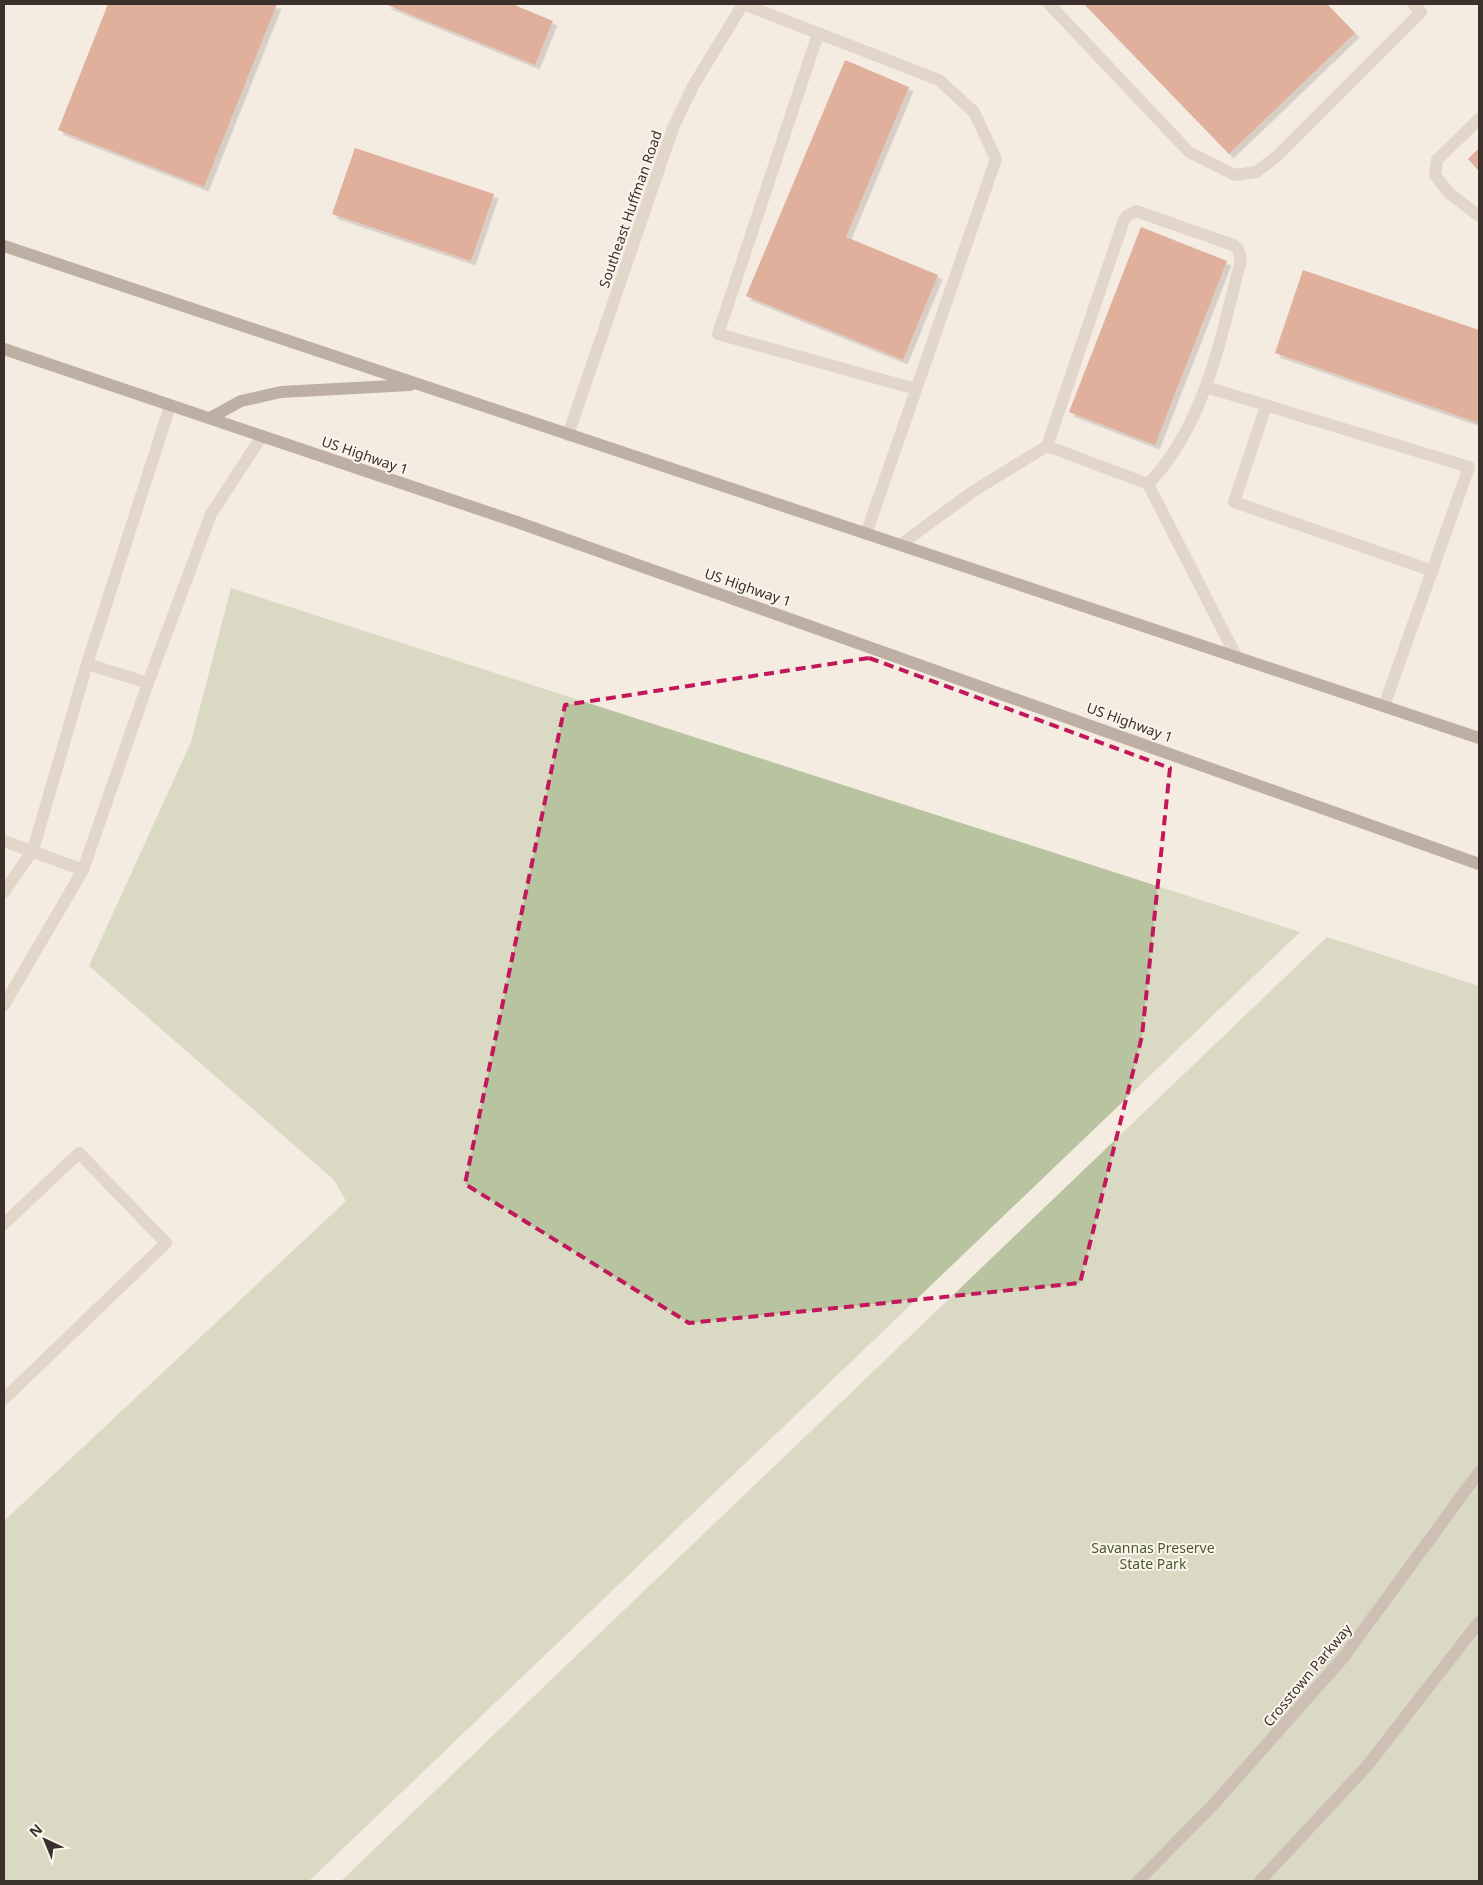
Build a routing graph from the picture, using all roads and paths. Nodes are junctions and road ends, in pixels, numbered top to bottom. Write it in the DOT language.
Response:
graph roads {
  1 [pos="743,4"];
  2 [pos="1049,4"];
  3 [pos="1413,4"];
  4 [pos="818,34"];
  5 [pos="1479,119"];
  6 [pos="1479,216"];
  7 [pos="4,246"];
  8 [pos="4,349"];
  9 [pos="418,384"];
  10 [pos="1206,387"];
  11 [pos="916,389"];
  12 [pos="170,406"];
  13 [pos="1266,406"];
  14 [pos="210,418"];
  15 [pos="568,435"];
  16 [pos="262,436"];
  17 [pos="1047,446"];
  18 [pos="1148,484"];
  19 [pos="866,534"];
  20 [pos="900,545"];
  21 [pos="1433,571"];
  22 [pos="1237,658"];
  23 [pos="87,664"];
  24 [pos="148,683"];
  25 [pos="1384,706"];
  26 [pos="1479,738"];
  27 [pos="4,841"];
  28 [pos="33,850"];
  29 [pos="1479,864"];
  30 [pos="83,870"];
  31 [pos="4,892"];
  32 [pos="4,1005"];
  33 [pos="4,1224"];
  34 [pos="4,1399"];
  35 [pos="1479,1472"];
  36 [pos="1479,1622"];
  37 [pos="1138,1881"];
  38 [pos="1260,1881"];
  1 -- 4 [label="street"];
  1 -- 15 [label="street, Southeast Huffman Road"];
  2 -- 3 [label="street"];
  4 -- 11 [label="street"];
  4 -- 11 [label="street"];
  5 -- 6 [label="street"];
  7 -- 9 [label="main road"];
  8 -- 12 [label="main road, US Highway 1"];
  9 -- 14 [label="main road"];
  9 -- 15 [label="main road"];
  10 -- 13 [label="street"];
  10 -- 17 [label="street"];
  10 -- 18 [label="street"];
  11 -- 19 [label="street"];
  12 -- 14 [label="main road, US Highway 1"];
  12 -- 23 [label="street"];
  13 -- 21 [label="street"];
  13 -- 21 [label="street"];
  14 -- 16 [label="main road, US Highway 1"];
  15 -- 19 [label="main road"];
  16 -- 24 [label="street"];
  16 -- 29 [label="main road, US Highway 1"];
  17 -- 18 [label="street"];
  17 -- 20 [label="street"];
  18 -- 22 [label="street"];
  19 -- 20 [label="main road"];
  20 -- 22 [label="main road"];
  21 -- 25 [label="street"];
  22 -- 25 [label="main road"];
  23 -- 24 [label="street"];
  23 -- 28 [label="street"];
  24 -- 30 [label="street"];
  25 -- 26 [label="main road"];
  27 -- 28 [label="street"];
  28 -- 30 [label="street"];
  28 -- 31 [label="street"];
  30 -- 32 [label="street"];
  33 -- 34 [label="street"];
  35 -- 37 [label="main road, Crosstown Parkway"];
  36 -- 38 [label="main road"];
}
